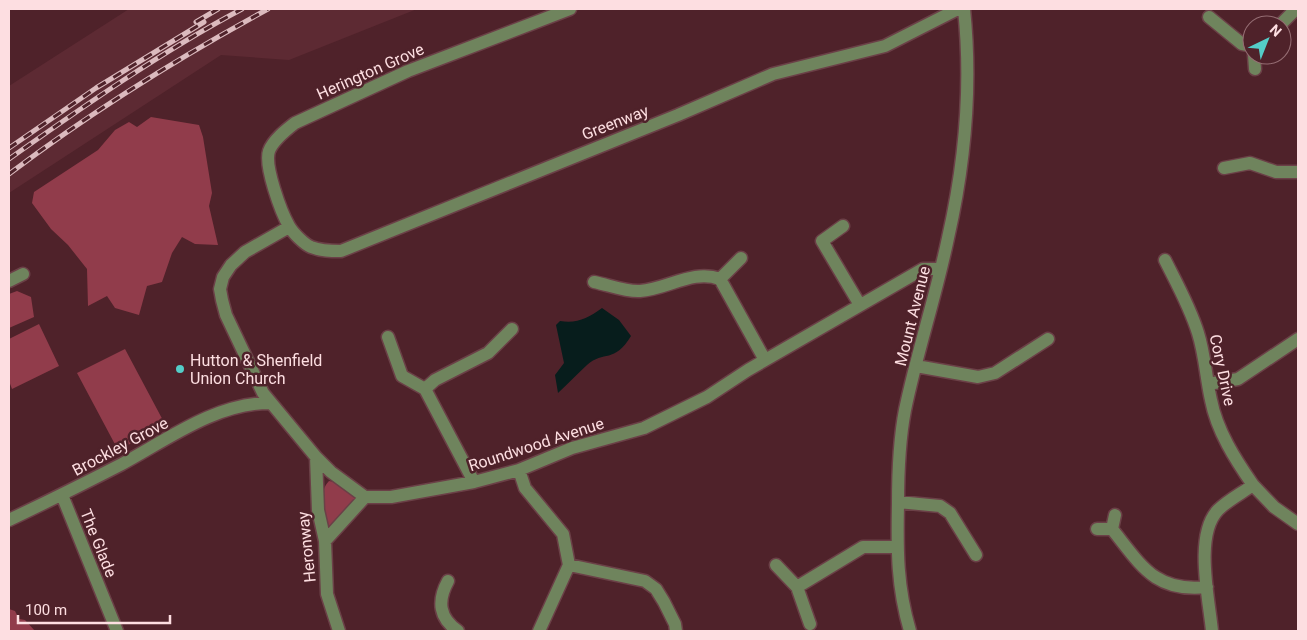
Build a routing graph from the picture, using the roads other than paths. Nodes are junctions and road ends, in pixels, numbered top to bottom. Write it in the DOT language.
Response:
graph roads {
  1 [pos="570,9"];
  2 [pos="958,9"];
  3 [pos="964,9"];
  4 [pos="1209,17"];
  5 [pos="1242,44"];
  6 [pos="1255,65"];
  7 [pos="1255,69"];
  8 [pos="1224,168"];
  9 [pos="1298,172"];
  10 [pos="843,226"];
  11 [pos="289,227"];
  12 [pos="741,258"];
  13 [pos="1165,260"];
  14 [pos="940,269"];
  15 [pos="23,274"];
  16 [pos="720,279"];
  17 [pos="9,281"];
  18 [pos="594,282"];
  19 [pos="860,305"];
  20 [pos="512,329"];
  21 [pos="388,337"];
  22 [pos="1048,339"];
  23 [pos="1298,339"];
  24 [pos="765,360"];
  25 [pos="916,366"];
  26 [pos="256,382"];
  27 [pos="1208,384"];
  28 [pos="425,388"];
  29 [pos="270,402"];
  30 [pos="248,404"];
  31 [pos="316,458"];
  32 [pos="519,470"];
  33 [pos="474,482"];
  34 [pos="1253,485"];
  35 [pos="62,495"];
  36 [pos="364,497"];
  37 [pos="898,502"];
  38 [pos="1115,515"];
  39 [pos="9,520"];
  40 [pos="1298,524"];
  41 [pos="1097,529"];
  42 [pos="1112,529"];
  43 [pos="325,541"];
  44 [pos="897,547"];
  45 [pos="976,555"];
  46 [pos="569,565"];
  47 [pos="776,565"];
  48 [pos="448,581"];
  49 [pos="797,587"];
  50 [pos="1207,587"];
  51 [pos="810,624"];
  52 [pos="117,631"];
  53 [pos="339,631"];
  54 [pos="458,631"];
  55 [pos="539,631"];
  56 [pos="676,631"];
  57 [pos="910,631"];
  58 [pos="1212,631"];
  1 -- 11 [label="street, Herington Grove"];
  2 -- 11 [label="street, Greenway"];
  3 -- 14 [label="street, Mount Avenue"];
  4 -- 5 [label="street"];
  6 -- 7 [label="street"];
  8 -- 9 [label="street"];
  10 -- 19 [label="street"];
  11 -- 26 [label="street"];
  12 -- 16 [label="street"];
  13 -- 27 [label="street, Cory Drive"];
  14 -- 19 [label="street, Roundwood Avenue"];
  14 -- 25 [label="street, Mount Avenue"];
  15 -- 17 [label="street"];
  16 -- 18 [label="street"];
  16 -- 24 [label="street"];
  19 -- 24 [label="street, Roundwood Avenue"];
  20 -- 28 [label="street"];
  21 -- 28 [label="street"];
  22 -- 25 [label="street"];
  23 -- 27 [label="street"];
  24 -- 32 [label="street, Roundwood Avenue"];
  25 -- 37 [label="street, Mount Avenue"];
  26 -- 29 [label="street"];
  26 -- 30 [label="street"];
  27 -- 34 [label="street, Cory Drive"];
  28 -- 33 [label="street"];
  29 -- 30 [label="street, Brockley Grove"];
  29 -- 31 [label="street"];
  30 -- 35 [label="street, Brockley Grove"];
  31 -- 36 [label="street"];
  31 -- 43 [label="street, Heronway"];
  32 -- 33 [label="street, Roundwood Avenue"];
  32 -- 46 [label="street"];
  33 -- 36 [label="street, Roundwood Avenue"];
  34 -- 40 [label="street, Cory Drive"];
  34 -- 50 [label="street"];
  35 -- 39 [label="street, Brockley Grove"];
  35 -- 52 [label="street, The Glade"];
  36 -- 43 [label="street"];
  37 -- 44 [label="street, Mount Avenue"];
  37 -- 45 [label="street"];
  38 -- 42 [label="street"];
  41 -- 42 [label="street"];
  42 -- 50 [label="street"];
  43 -- 53 [label="street, Heronway"];
  44 -- 49 [label="street"];
  44 -- 57 [label="street, Mount Avenue"];
  46 -- 55 [label="street"];
  46 -- 56 [label="street"];
  47 -- 49 [label="street"];
  48 -- 54 [label="street"];
  49 -- 51 [label="street"];
  50 -- 58 [label="street"];
}
